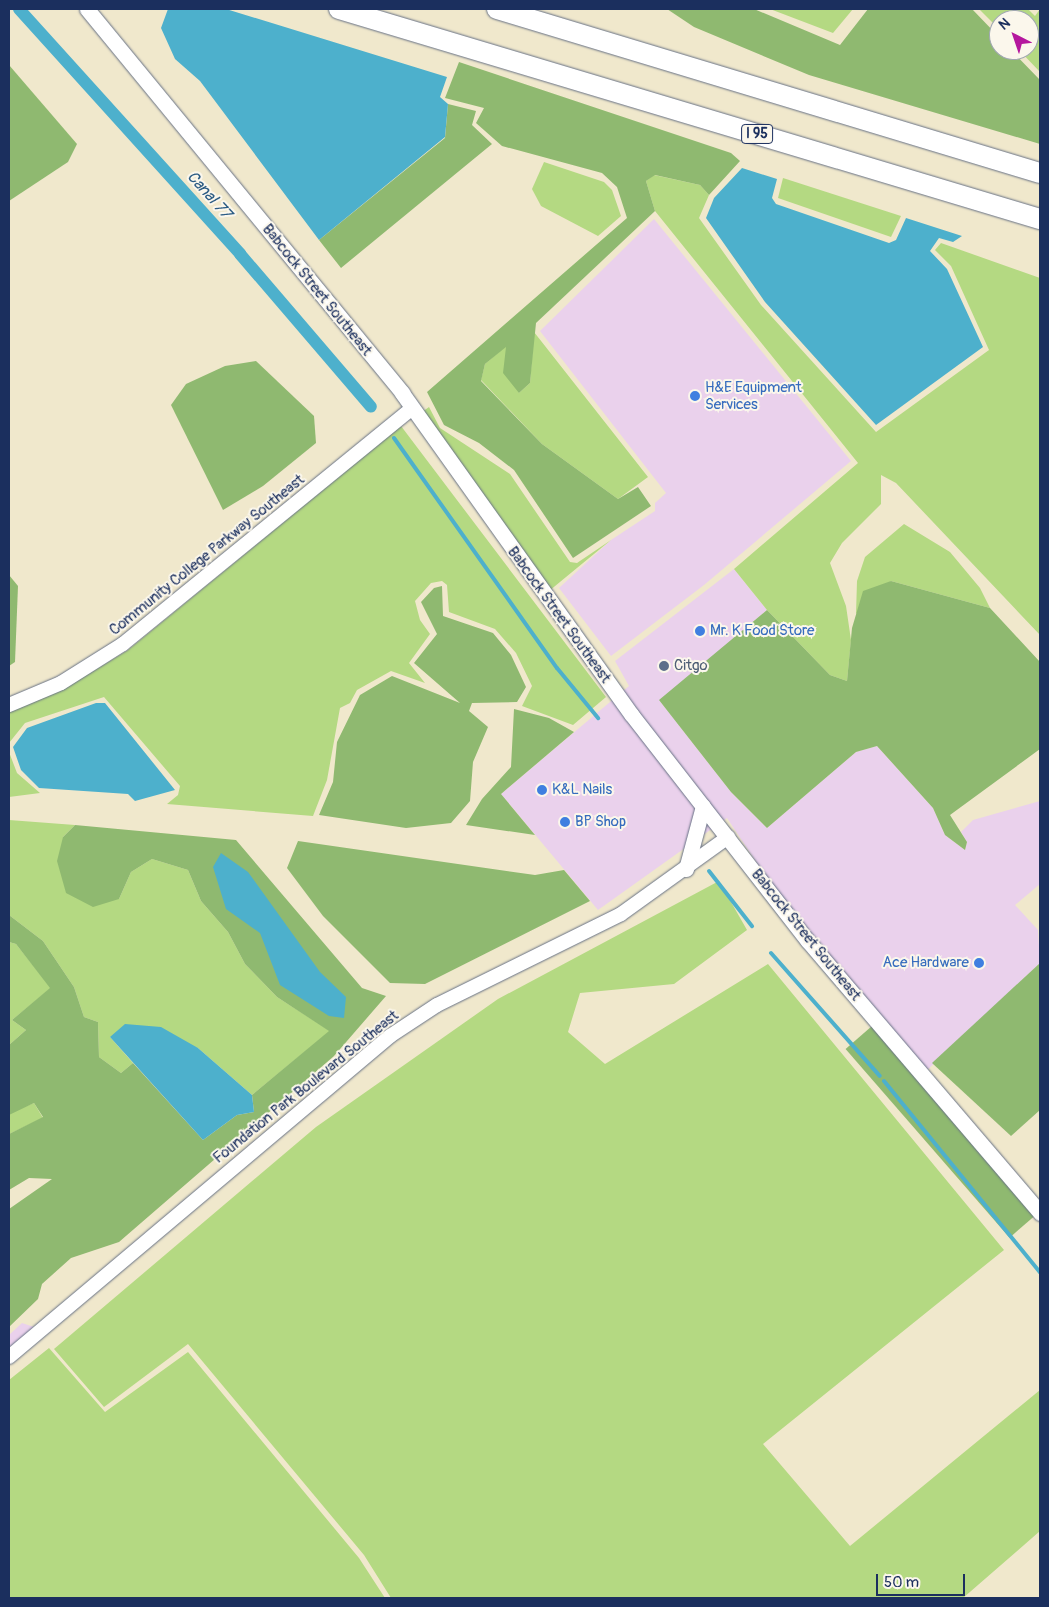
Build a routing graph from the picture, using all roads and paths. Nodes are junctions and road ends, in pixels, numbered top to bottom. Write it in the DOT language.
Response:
graph roads {
  1 [pos="87,9"];
  2 [pos="340,9"];
  3 [pos="497,9"];
  4 [pos="1040,173"];
  5 [pos="1040,219"];
  6 [pos="412,408"];
  7 [pos="9,705"];
  8 [pos="703,806"];
  9 [pos="728,837"];
  10 [pos="686,869"];
  11 [pos="1040,1213"];
  12 [pos="9,1357"];
  1 -- 6 [label="main road, Babcock Street Southeast"];
  2 -- 5 [label="highway, I 95"];
  3 -- 4 [label="highway"];
  6 -- 7 [label="street, Community College Parkway Southeast"];
  6 -- 8 [label="main road, Babcock Street Southeast"];
  8 -- 9 [label="main road, Babcock Street Southeast"];
  8 -- 10 [label="main road"];
  9 -- 10 [label="street, Foundation Park Boulevard Southeast"];
  9 -- 11 [label="main road, Babcock Street Southeast"];
  10 -- 12 [label="street, Foundation Park Boulevard Southeast"];
}
